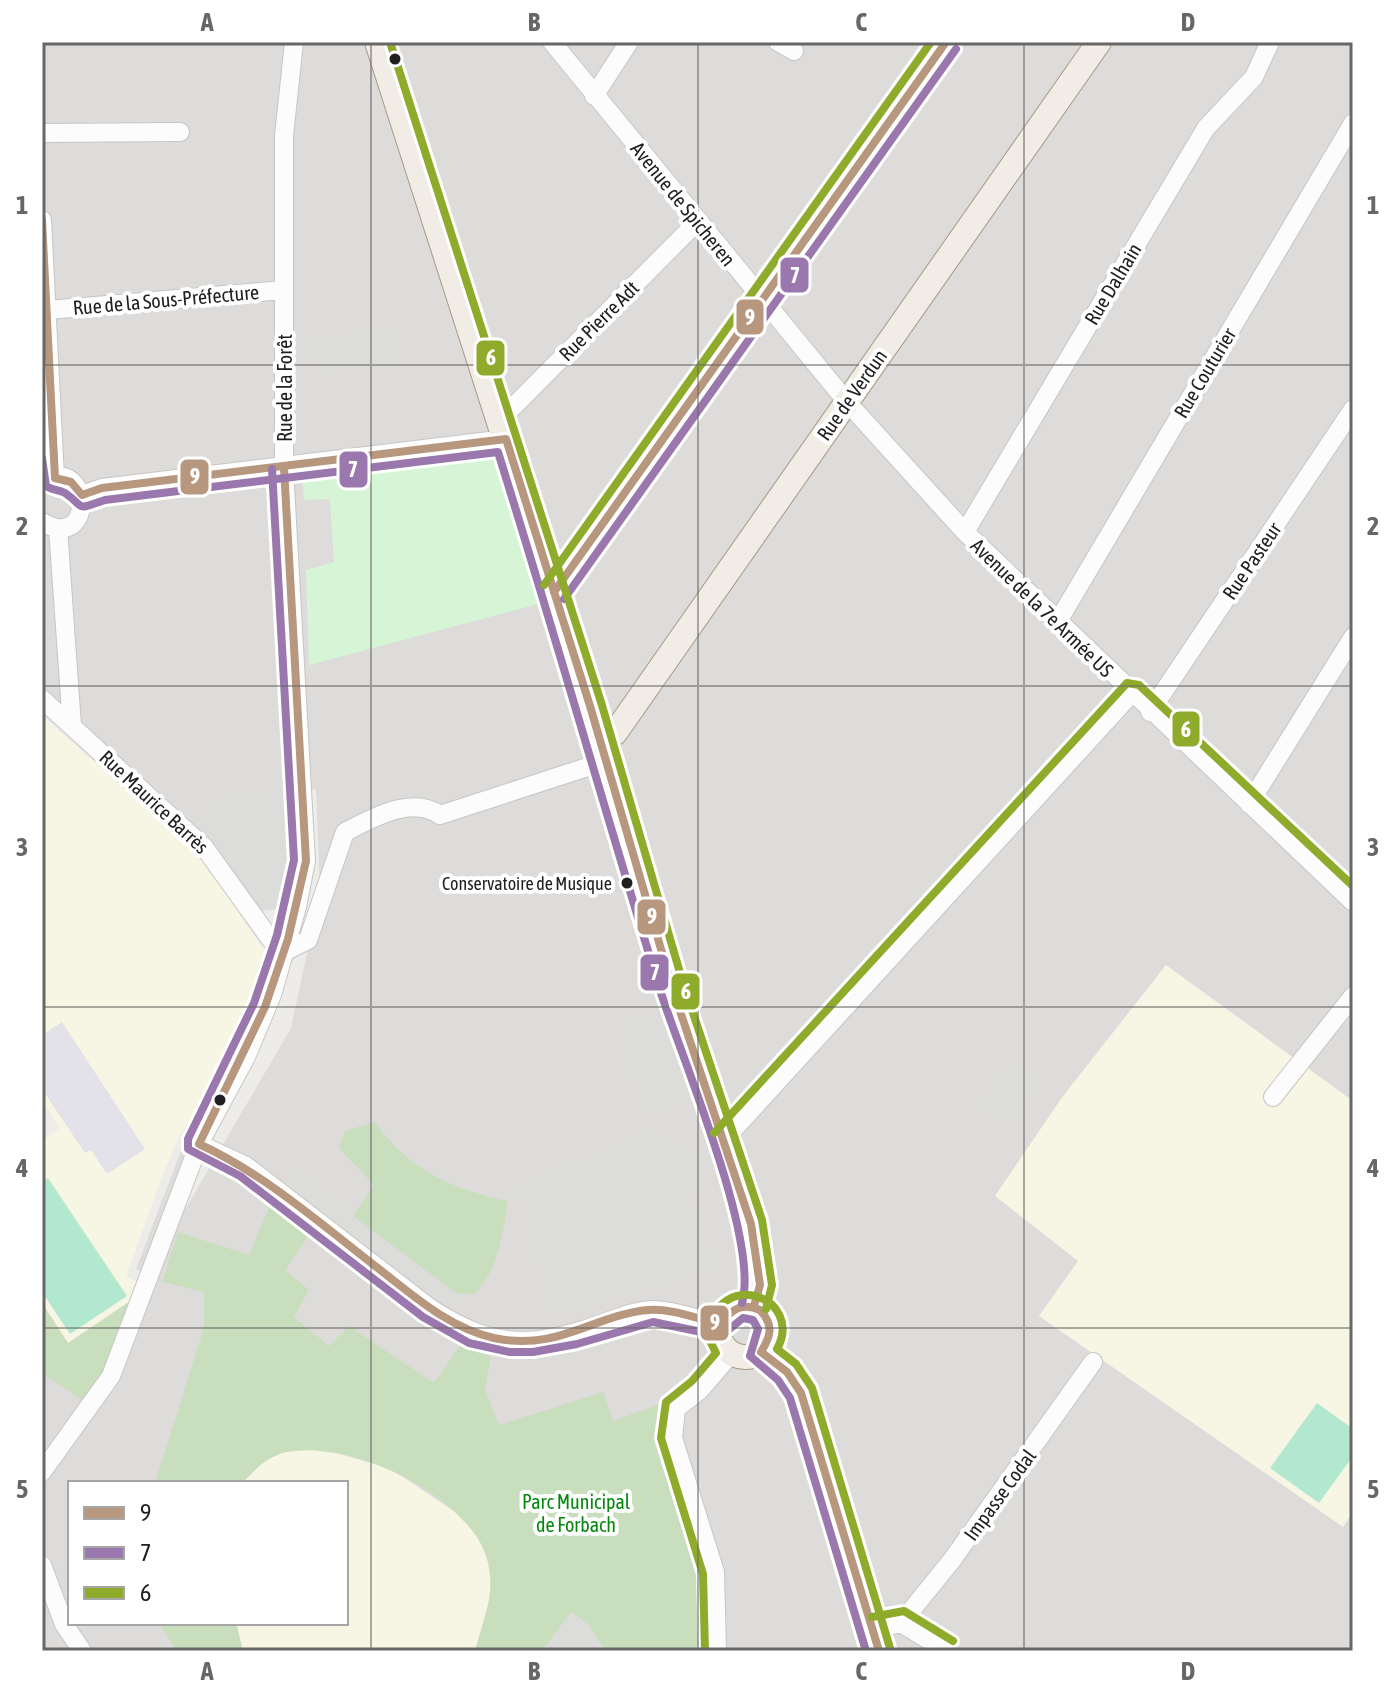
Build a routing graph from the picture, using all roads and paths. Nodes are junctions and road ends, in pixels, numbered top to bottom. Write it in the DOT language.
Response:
graph roads {
  1 [pos="294,42"];
  2 [pos="377,42"];
  3 [pos="552,42"];
  4 [pos="629,42"];
  5 [pos="946,42"];
  6 [pos="1099,42"];
  7 [pos="1270,42"];
  8 [pos="594,96"];
  9 [pos="1353,123"];
  10 [pos="180,132"];
  11 [pos="42,133"];
  12 [pos="42,220"];
  13 [pos="697,222"];
  14 [pos="284,290"];
  15 [pos="763,300"];
  16 [pos="48,310"];
  17 [pos="847,402"];
  18 [pos="1353,409"];
  19 [pos="503,430"];
  20 [pos="284,468"];
  21 [pos="48,481"];
  22 [pos="82,495"];
  23 [pos="50,525"];
  24 [pos="965,532"];
  25 [pos="554,592"];
  26 [pos="1057,623"];
  27 [pos="1353,637"];
  28 [pos="1131,694"];
  29 [pos="42,699"];
  30 [pos="1150,712"];
  31 [pos="72,726"];
  32 [pos="603,751"];
  33 [pos="1249,804"];
  34 [pos="1353,902"];
  35 [pos="286,951"];
  36 [pos="1353,996"];
  37 [pos="1273,1097"];
  38 [pos="723,1141"];
  39 [pos="199,1144"];
  40 [pos="754,1306"];
  41 [pos="720,1324"];
  42 [pos="761,1352"];
  43 [pos="731,1354"];
  44 [pos="1093,1362"];
  45 [pos="42,1472"];
  46 [pos="42,1565"];
  47 [pos="901,1623"];
  48 [pos="877,1640"];
  49 [pos="82,1651"];
  50 [pos="717,1651"];
  51 [pos="947,1651"];
  1 -- 14 [label="street, Rue de la Forêt"];
  2 -- 19 [label="main road"];
  3 -- 8 [label="street, Avenue de Spicheren"];
  4 -- 8 [label="street"];
  5 -- 15 [label="street"];
  6 -- 17 [label="main road, Rue de Verdun"];
  7 -- 24 [label="street, Rue Dalhain"];
  8 -- 13 [label="street, Avenue de Spicheren"];
  9 -- 26 [label="street, Rue Couturier"];
  10 -- 11 [label="street"];
  12 -- 16 [label="street"];
  13 -- 15 [label="street, Avenue de Spicheren"];
  13 -- 19 [label="street, Rue Pierre Adt"];
  14 -- 16 [label="street, Rue de la Sous-Préfecture"];
  14 -- 20 [label="street, Rue de la Forêt"];
  15 -- 17 [label="street, Avenue de Spicheren"];
  15 -- 25 [label="street"];
  16 -- 21 [label="street"];
  17 -- 24 [label="street, Avenue de la 7e Armée US"];
  17 -- 32 [label="main road, Rue de Verdun"];
  18 -- 30 [label="street, Rue Pasteur"];
  19 -- 20 [label="street"];
  19 -- 25 [label="main road"];
  20 -- 22 [label="street"];
  20 -- 35 [label="street, Rue de la Forêt"];
  21 -- 22 [label="street"];
  22 -- 23 [label="street"];
  23 -- 31 [label="street"];
  24 -- 26 [label="street, Avenue de la 7e Armée US"];
  25 -- 32 [label="main road"];
  26 -- 28 [label="street, Avenue de la 7e Armée US"];
  27 -- 33 [label="street"];
  28 -- 30 [label="street, Avenue de la 7e Armée US"];
  28 -- 38 [label="street"];
  29 -- 31 [label="street, Rue Maurice Barrès"];
  30 -- 33 [label="street, Avenue de la 7e Armée US"];
  31 -- 35 [label="street, Rue Maurice Barrès"];
  32 -- 35 [label="street"];
  32 -- 38 [label="main road"];
  33 -- 34 [label="street, Avenue de la 7e Armée US"];
  35 -- 39 [label="street, Rue de la Forêt"];
  36 -- 37 [label="street"];
  38 -- 40 [label="main road"];
  39 -- 41 [label="street"];
  39 -- 45 [label="street, Rue de la Forêt"];
  40 -- 41 [label="main road"];
  40 -- 42 [label="main road"];
  41 -- 43 [label="main road"];
  42 -- 43 [label="main road"];
  42 -- 48 [label="main road"];
  43 -- 50 [label="street"];
  44 -- 47 [label="street, Impasse Codal"];
  46 -- 49 [label="street"];
  47 -- 48 [label="street"];
  47 -- 51 [label="street"];
}
